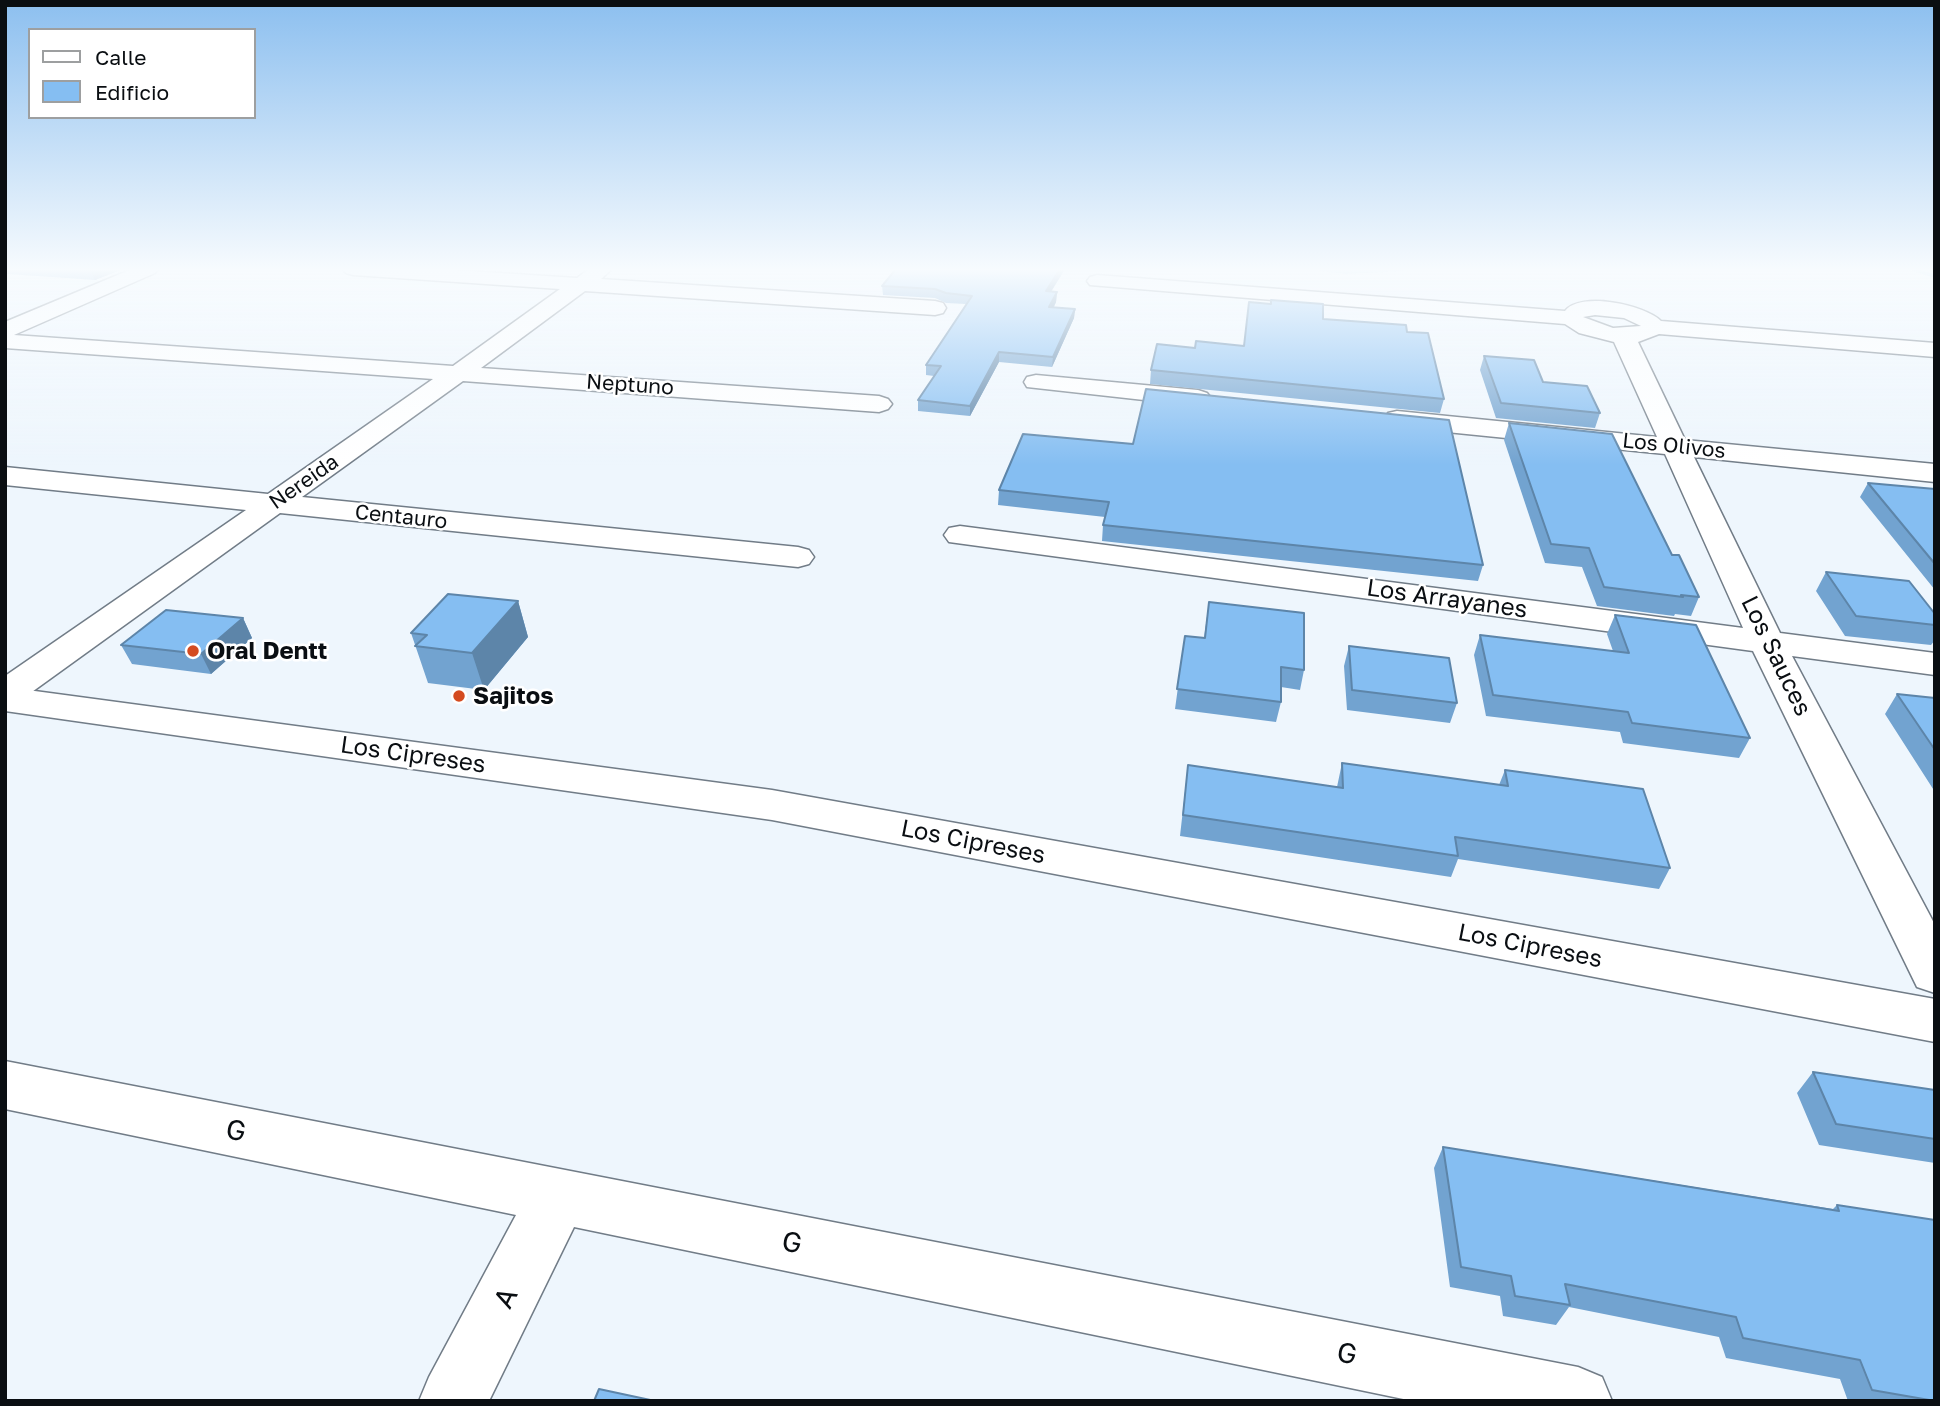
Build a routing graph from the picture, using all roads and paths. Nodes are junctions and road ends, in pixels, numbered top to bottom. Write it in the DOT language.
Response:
graph roads {
  1 [pos="511,335"];
  2 [pos="1639,335"];
  3 [pos="1694,335"];
  4 [pos="5,341"];
  5 [pos="1935,350"];
  6 [pos="460,372"];
  7 [pos="1036,382"];
  8 [pos="1217,400"];
  9 [pos="879,404"];
  10 [pos="1370,416"];
  11 [pos="1677,447"];
  12 [pos="1935,473"];
  13 [pos="5,476"];
  14 [pos="272,504"];
  15 [pos="960,535"];
  16 [pos="798,557"];
  17 [pos="1767,642"];
  18 [pos="1935,664"];
  19 [pos="5,696"];
  20 [pos="1935,973"];
  21 [pos="1935,1021"];
  22 [pos="5,1085"];
  23 [pos="558,1196"];
  24 [pos="453,1401"];
  25 [pos="1578,1401"];
  1 -- 6 [label="street, Nereida"];
  2 -- 11 [label="street, Los Sauces"];
  3 -- 5 [label="street"];
  4 -- 6 [label="street, Neptuno"];
  6 -- 9 [label="street, Neptuno"];
  6 -- 14 [label="street, Nereida"];
  7 -- 8 [label="street"];
  10 -- 11 [label="street, Los Olivos"];
  11 -- 12 [label="street, Los Olivos"];
  11 -- 17 [label="street, Los Sauces"];
  13 -- 14 [label="street, Centauro"];
  14 -- 16 [label="street, Centauro"];
  14 -- 19 [label="street, Nereida"];
  15 -- 17 [label="street, Los Arrayanes"];
  17 -- 18 [label="street, Los Arrayanes"];
  17 -- 20 [label="street, Los Sauces"];
  19 -- 21 [label="street, Los Cipreses"];
  22 -- 23 [label="street, G"];
  23 -- 24 [label="street, A"];
  23 -- 25 [label="street, G"];
}
